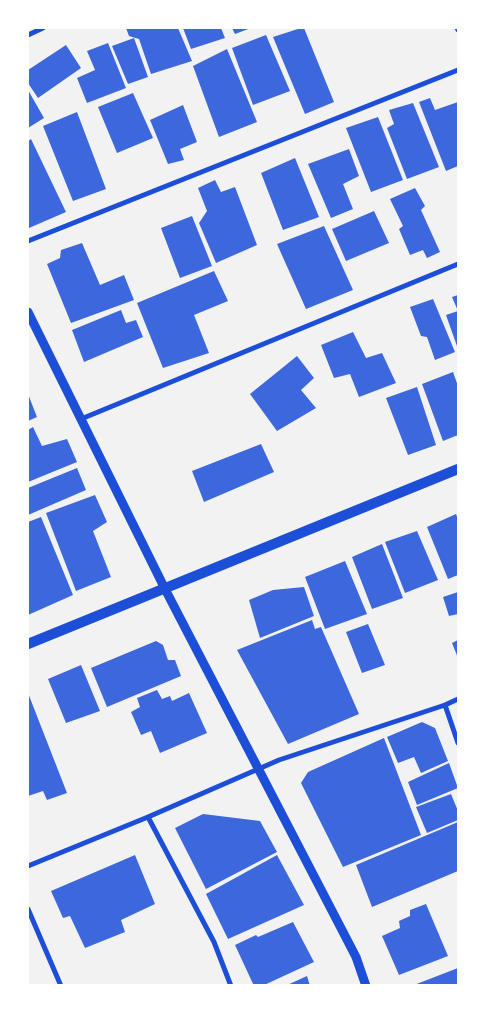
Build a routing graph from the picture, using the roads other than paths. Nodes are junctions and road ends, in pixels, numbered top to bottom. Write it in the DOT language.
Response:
graph roads {
  1 [pos="44,28"];
  2 [pos="28,34"];
  3 [pos="458,70"];
  4 [pos="28,241"];
  5 [pos="458,264"];
  6 [pos="28,312"];
  7 [pos="81,419"];
  8 [pos="458,468"];
  9 [pos="165,589"];
  10 [pos="28,644"];
  11 [pos="458,699"];
  12 [pos="445,705"];
  13 [pos="458,743"];
  14 [pos="259,769"];
  15 [pos="148,817"];
  16 [pos="28,866"];
  17 [pos="28,909"];
  18 [pos="61,986"];
  19 [pos="231,986"];
  20 [pos="366,986"];
  1 -- 2 [label="street"];
  3 -- 4 [label="street"];
  5 -- 7 [label="street"];
  6 -- 7 [label="street"];
  7 -- 9 [label="street"];
  8 -- 9 [label="main road"];
  9 -- 10 [label="main road"];
  9 -- 14 [label="street"];
  11 -- 12 [label="street"];
  12 -- 13 [label="street"];
  12 -- 14 [label="street"];
  14 -- 15 [label="street"];
  14 -- 20 [label="street"];
  15 -- 16 [label="street"];
  15 -- 19 [label="street"];
  17 -- 18 [label="street"];
}
